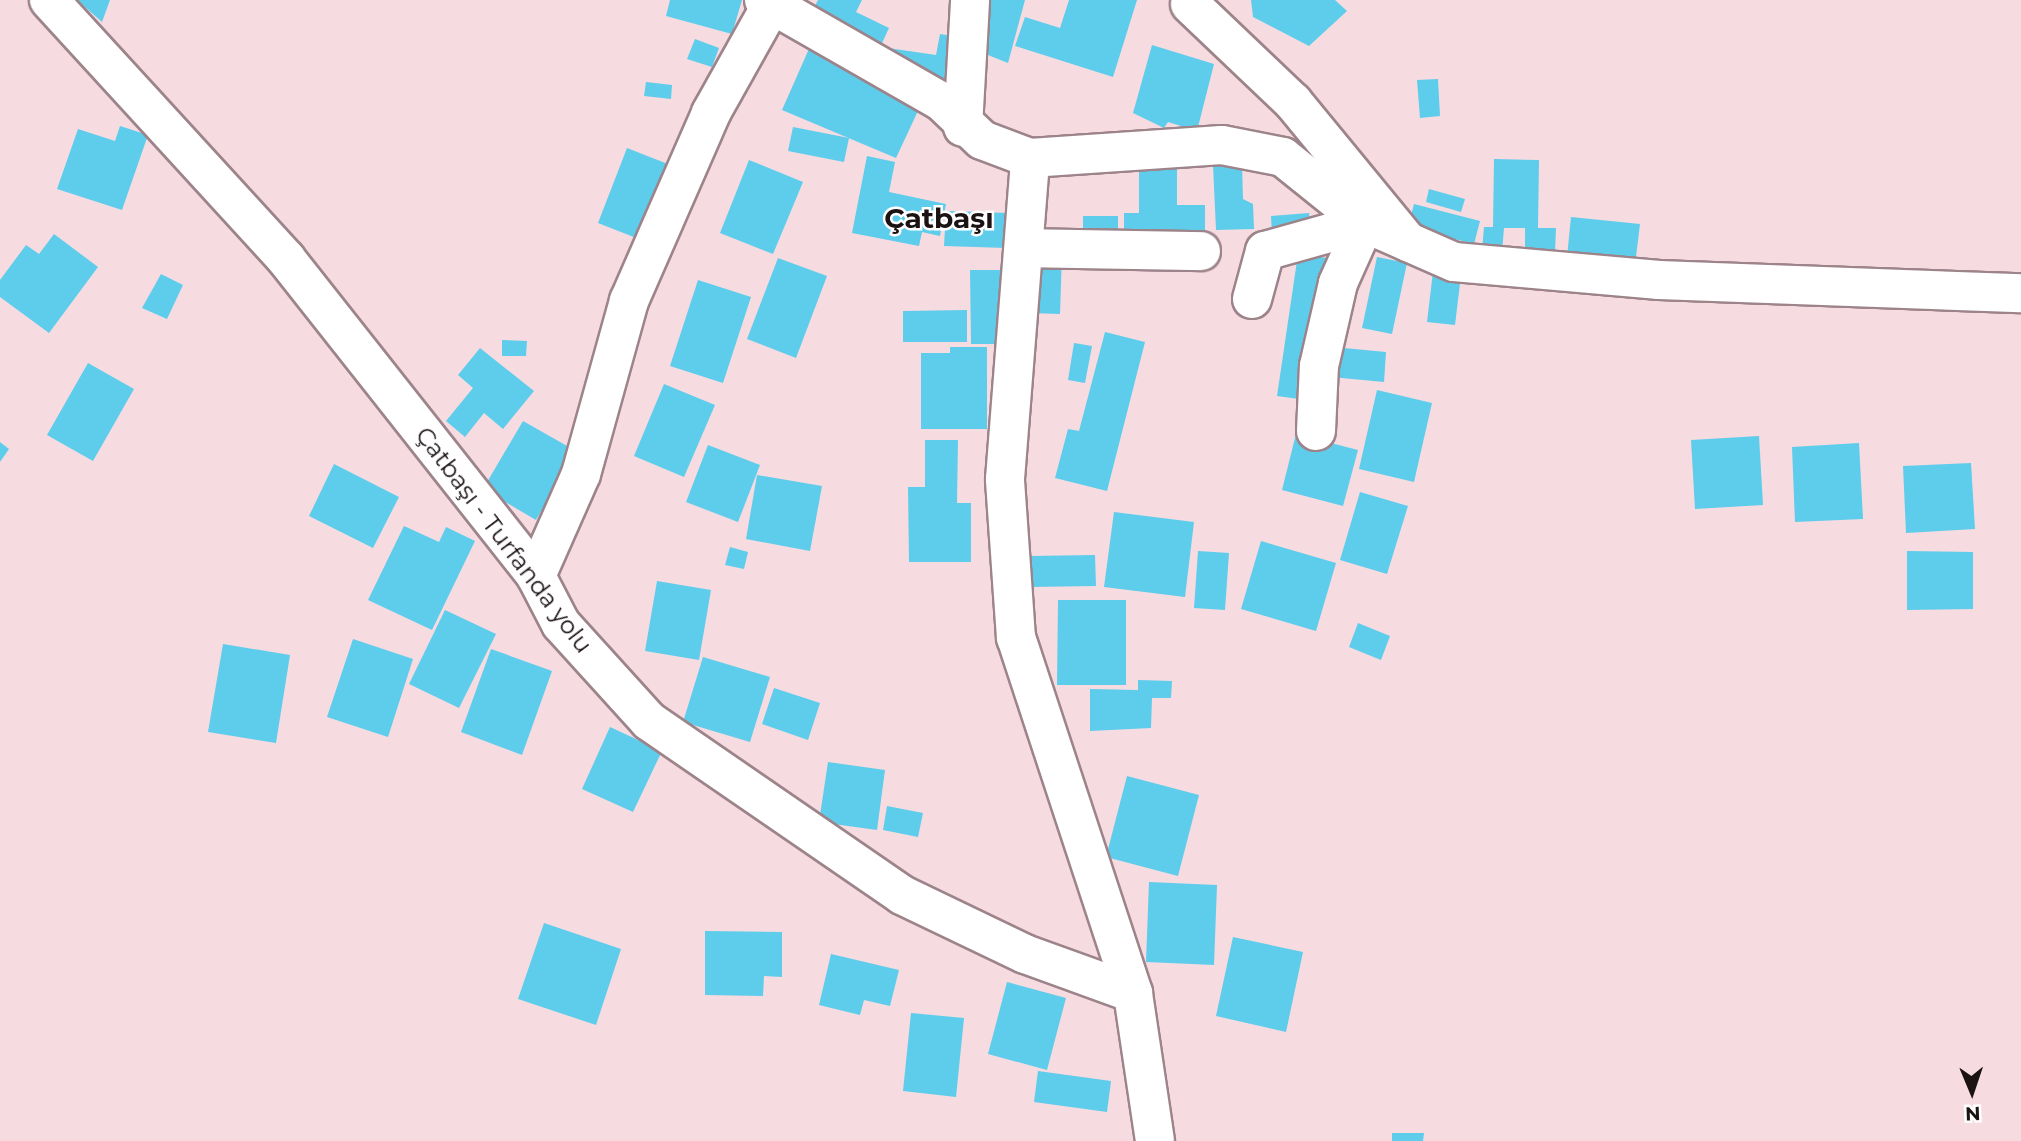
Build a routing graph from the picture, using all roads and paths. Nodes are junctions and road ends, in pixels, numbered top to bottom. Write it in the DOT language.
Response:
graph roads {
  1 [pos="49,0"];
  2 [pos="970,0"];
  3 [pos="768,2"];
  4 [pos="1190,4"];
  5 [pos="963,127"];
  6 [pos="1030,158"];
  7 [pos="1365,223"];
  8 [pos="1408,242"];
  9 [pos="1024,248"];
  10 [pos="1201,251"];
  11 [pos="2021,293"];
  12 [pos="1252,299"];
  13 [pos="1316,431"];
  14 [pos="536,576"];
  15 [pos="1133,993"];
  16 [pos="1155,1141"];
  1 -- 14 [label="street, Çatbaşı - Turfanda yolu"];
  2 -- 5 [label="street"];
  3 -- 5 [label="street"];
  3 -- 14 [label="street"];
  4 -- 8 [label="street"];
  5 -- 6 [label="street"];
  6 -- 7 [label="street"];
  6 -- 9 [label="street"];
  7 -- 8 [label="street"];
  7 -- 12 [label="street"];
  7 -- 13 [label="street"];
  8 -- 11 [label="street"];
  9 -- 10 [label="street"];
  9 -- 15 [label="street"];
  14 -- 15 [label="street, Çatbaşı - Turfanda yolu"];
  15 -- 16 [label="street"];
}
